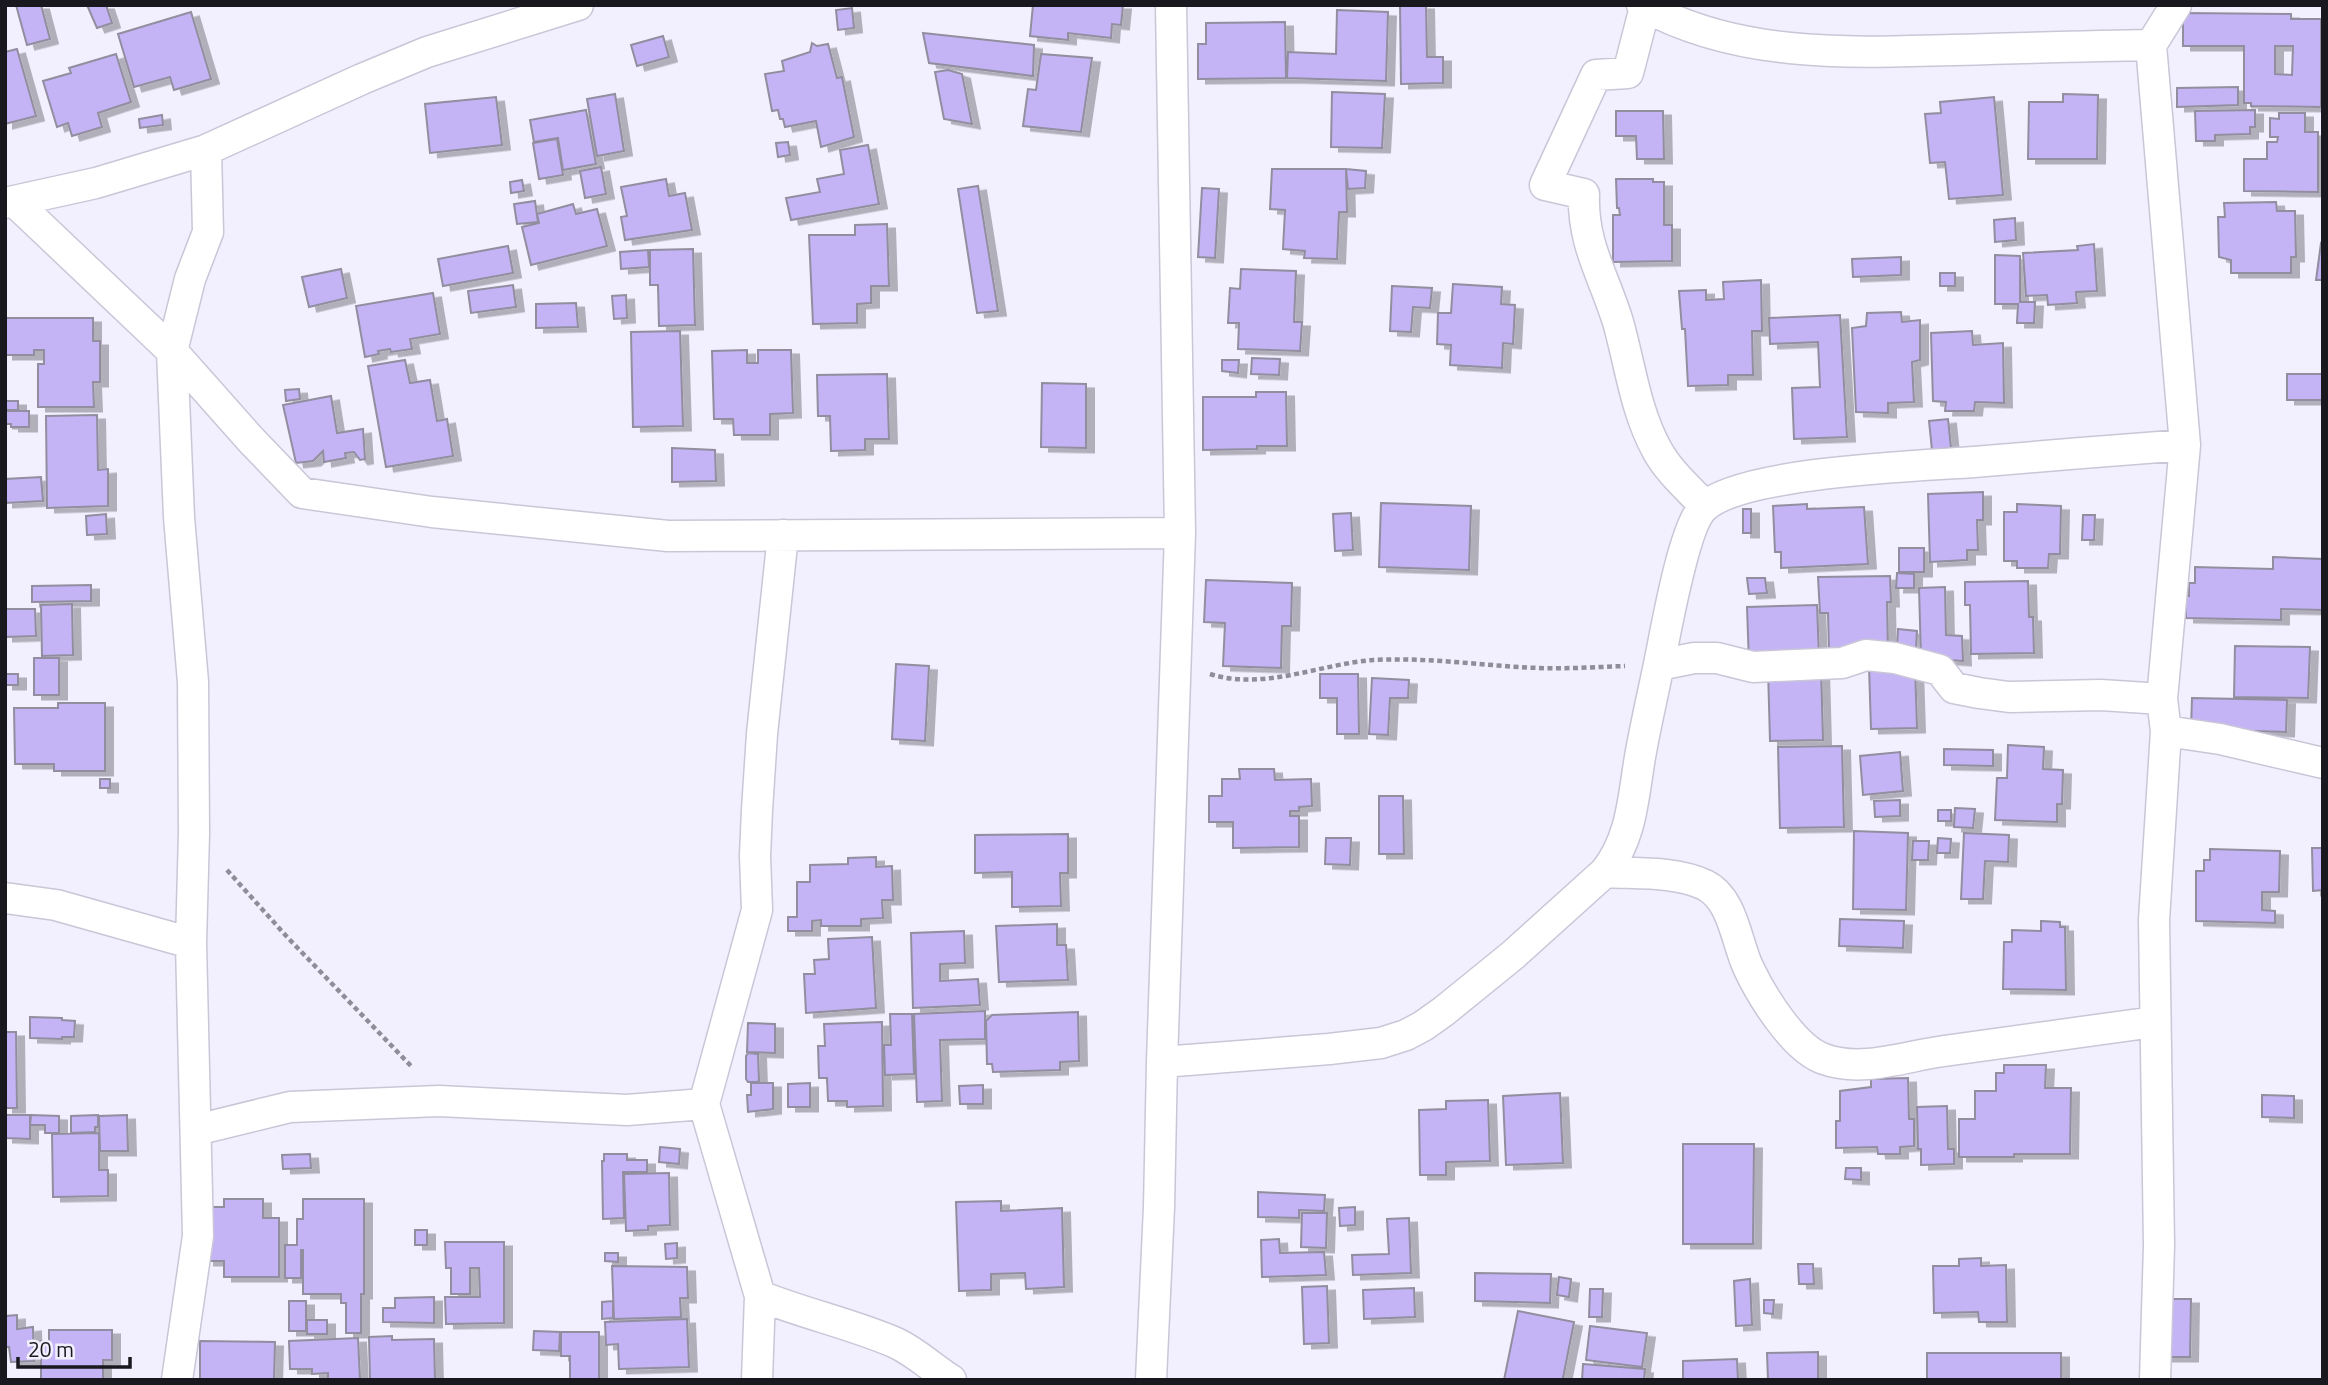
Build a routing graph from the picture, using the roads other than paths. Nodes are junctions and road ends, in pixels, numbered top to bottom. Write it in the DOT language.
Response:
graph roads {
  1 [pos="578,5"];
  2 [pos="1171,5"];
  3 [pos="2176,5"];
  4 [pos="1644,6"];
  5 [pos="2151,45"];
  6 [pos="206,150"];
  7 [pos="10,203"];
  8 [pos="172,351"];
  9 [pos="2185,445"];
  10 [pos="1705,506"];
  11 [pos="1180,533"];
  12 [pos="783,535"];
  13 [pos="1659,665"];
  14 [pos="2162,699"];
  15 [pos="2165,731"];
  16 [pos="2323,763"];
  17 [pos="1605,872"];
  18 [pos="5,898"];
  19 [pos="191,943"];
  20 [pos="2154,1023"];
  21 [pos="1162,1062"];
  22 [pos="704,1104"];
  23 [pos="196,1130"];
  24 [pos="761,1296"];
  25 [pos="177,1380"];
  26 [pos="757,1380"];
  27 [pos="951,1380"];
  28 [pos="1151,1380"];
  29 [pos="2155,1380"];
  1 -- 6 [label="street"];
  2 -- 11 [label="street"];
  3 -- 5 [label="street"];
  4 -- 5 [label="street"];
  4 -- 10 [label="street"];
  5 -- 9 [label="street"];
  6 -- 7 [label="street"];
  6 -- 8 [label="street"];
  7 -- 8 [label="street"];
  8 -- 12 [label="street"];
  8 -- 19 [label="street"];
  9 -- 10 [label="street"];
  9 -- 14 [label="street"];
  10 -- 13 [label="street"];
  11 -- 12 [label="street"];
  11 -- 21 [label="street"];
  12 -- 22 [label="street"];
  13 -- 14 [label="street"];
  13 -- 17 [label="street"];
  14 -- 15 [label="street"];
  15 -- 16 [label="street"];
  15 -- 20 [label="street"];
  17 -- 20 [label="street"];
  17 -- 21 [label="street"];
  18 -- 19 [label="street"];
  19 -- 23 [label="street"];
  20 -- 29 [label="street"];
  21 -- 28 [label="street"];
  22 -- 23 [label="street"];
  22 -- 24 [label="street"];
  23 -- 25 [label="street"];
  24 -- 26 [label="street"];
  24 -- 27 [label="street"];
}
